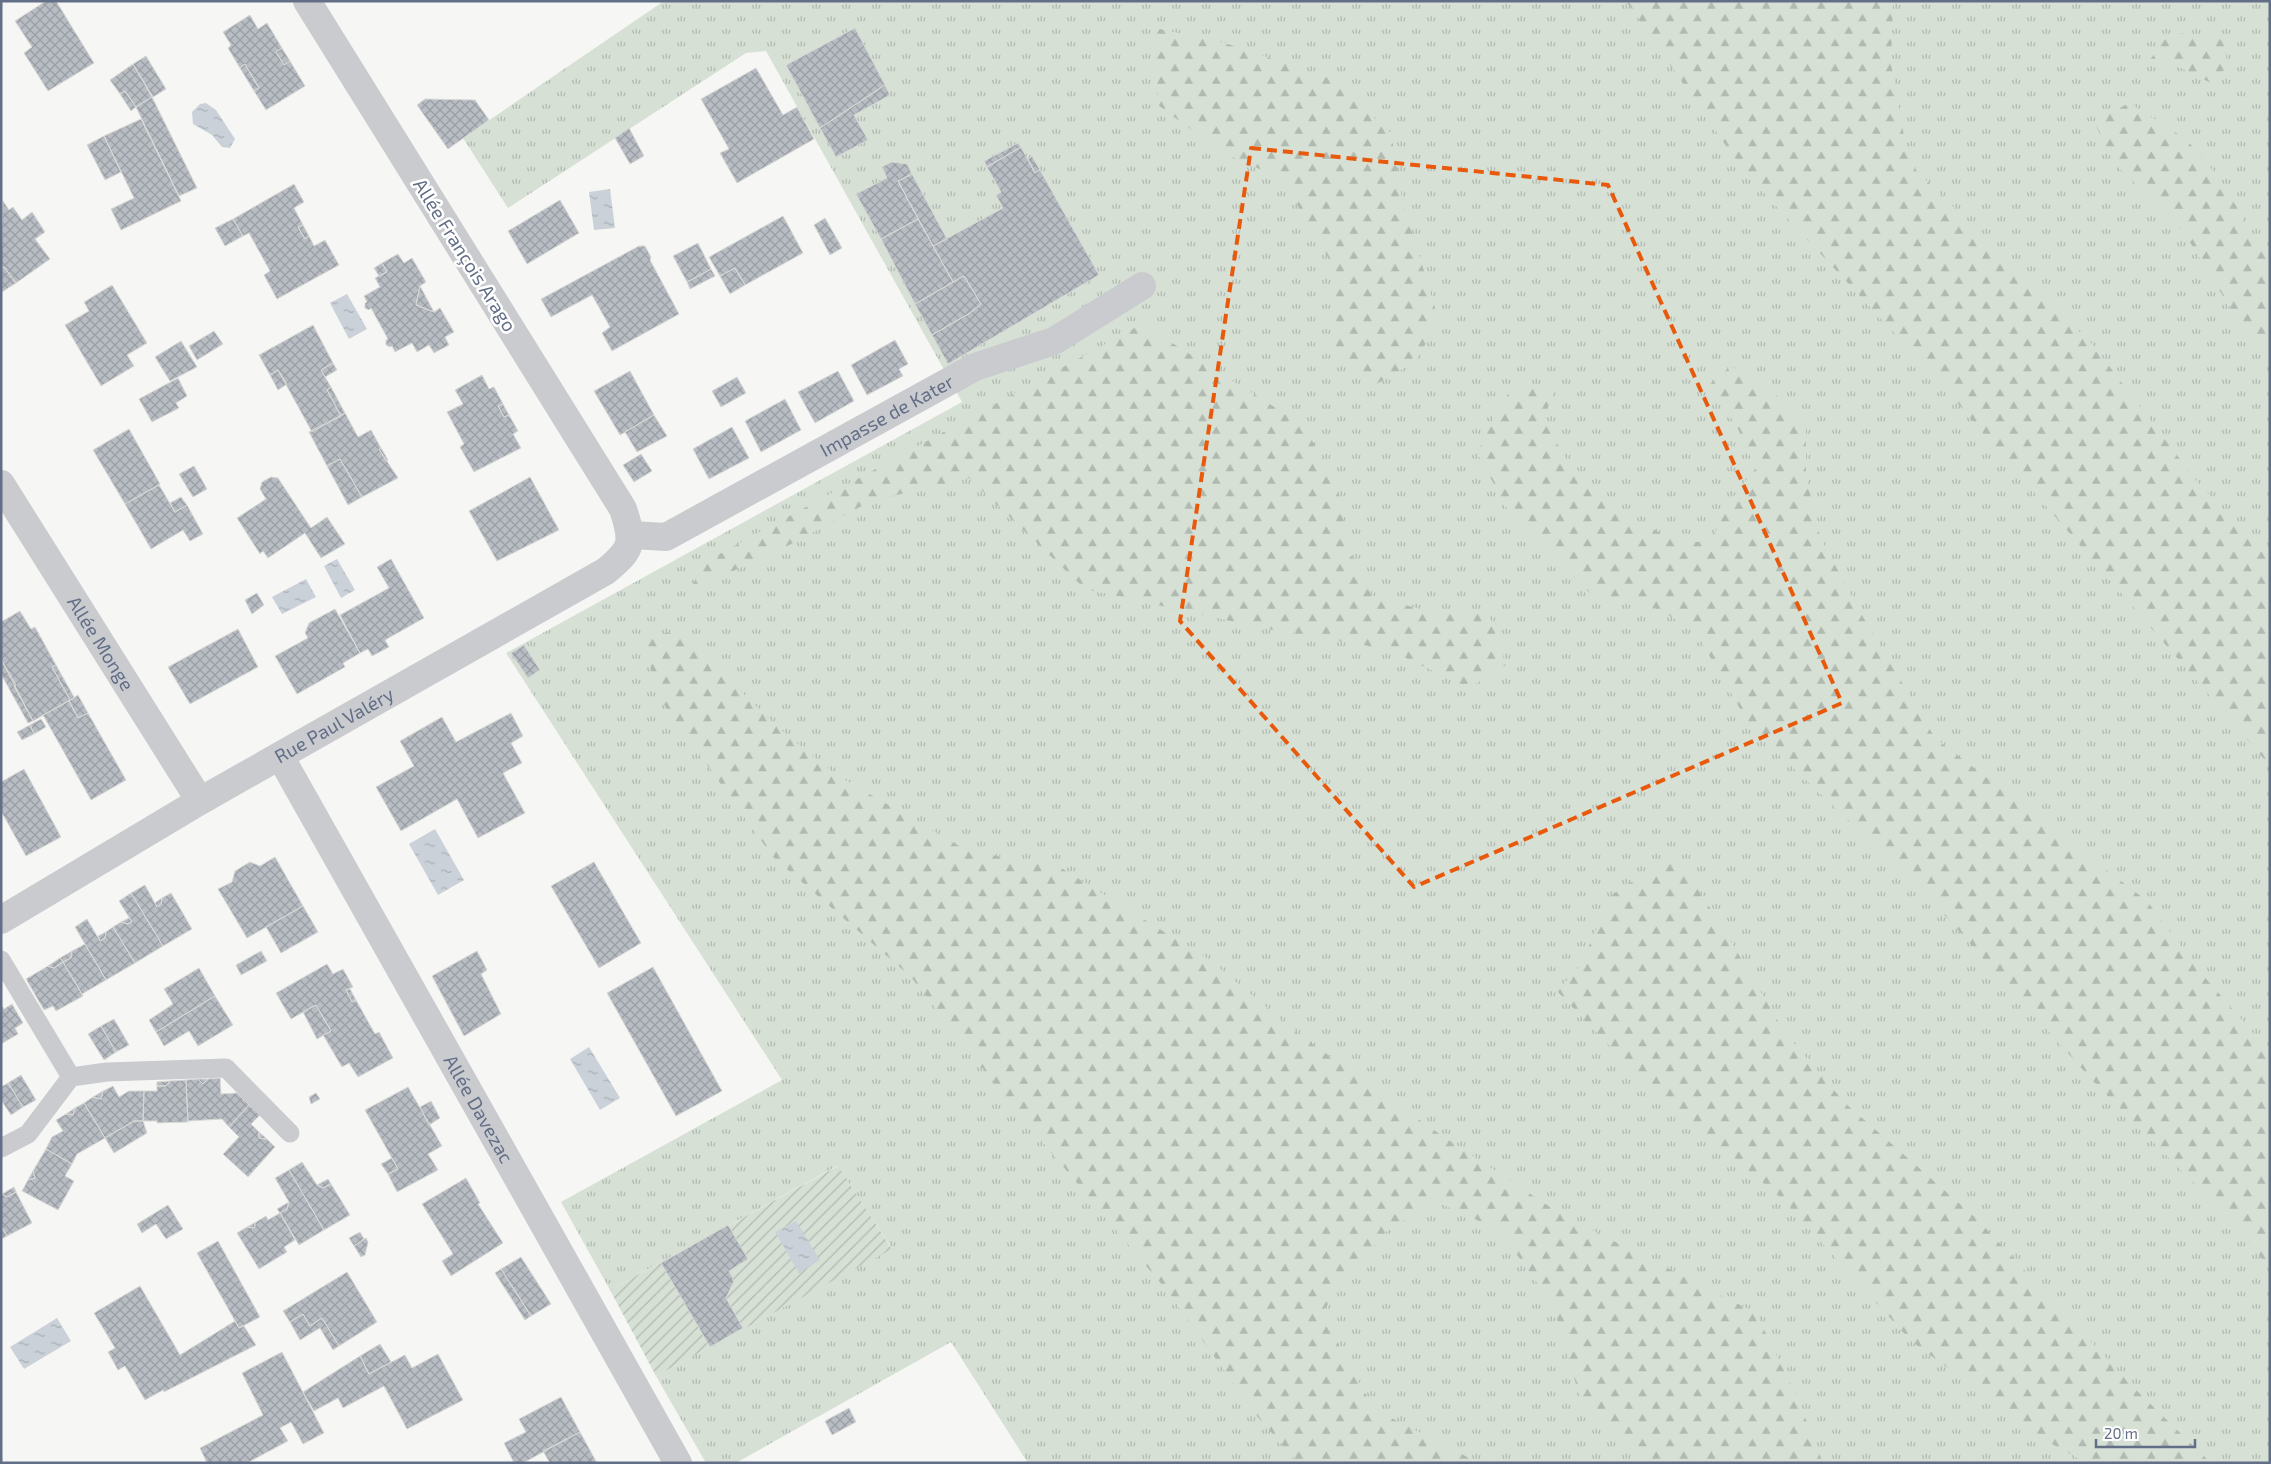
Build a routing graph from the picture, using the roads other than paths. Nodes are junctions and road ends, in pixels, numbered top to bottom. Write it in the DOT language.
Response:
graph roads {
  1 [pos="306,1"];
  2 [pos="1142,286"];
  3 [pos="1,484"];
  4 [pos="627,522"];
  5 [pos="280,756"];
  6 [pos="200,801"];
  7 [pos="1,920"];
  8 [pos="1,960"];
  9 [pos="71,1076"];
  10 [pos="290,1133"];
  11 [pos="1,1148"];
  12 [pos="678,1463"];
  1 -- 4 [label="street, Allée François Arago"];
  2 -- 4 [label="street, Impasse de Kater"];
  3 -- 6 [label="street, Allée Monge"];
  4 -- 5 [label="street, Rue Paul Valéry"];
  5 -- 6 [label="street, Rue Paul Valéry"];
  5 -- 12 [label="street, Allée Davezac"];
  6 -- 7 [label="street, Rue Paul Valéry"];
  8 -- 9 [label="lane"];
  9 -- 10 [label="lane"];
  9 -- 11 [label="lane"];
}
